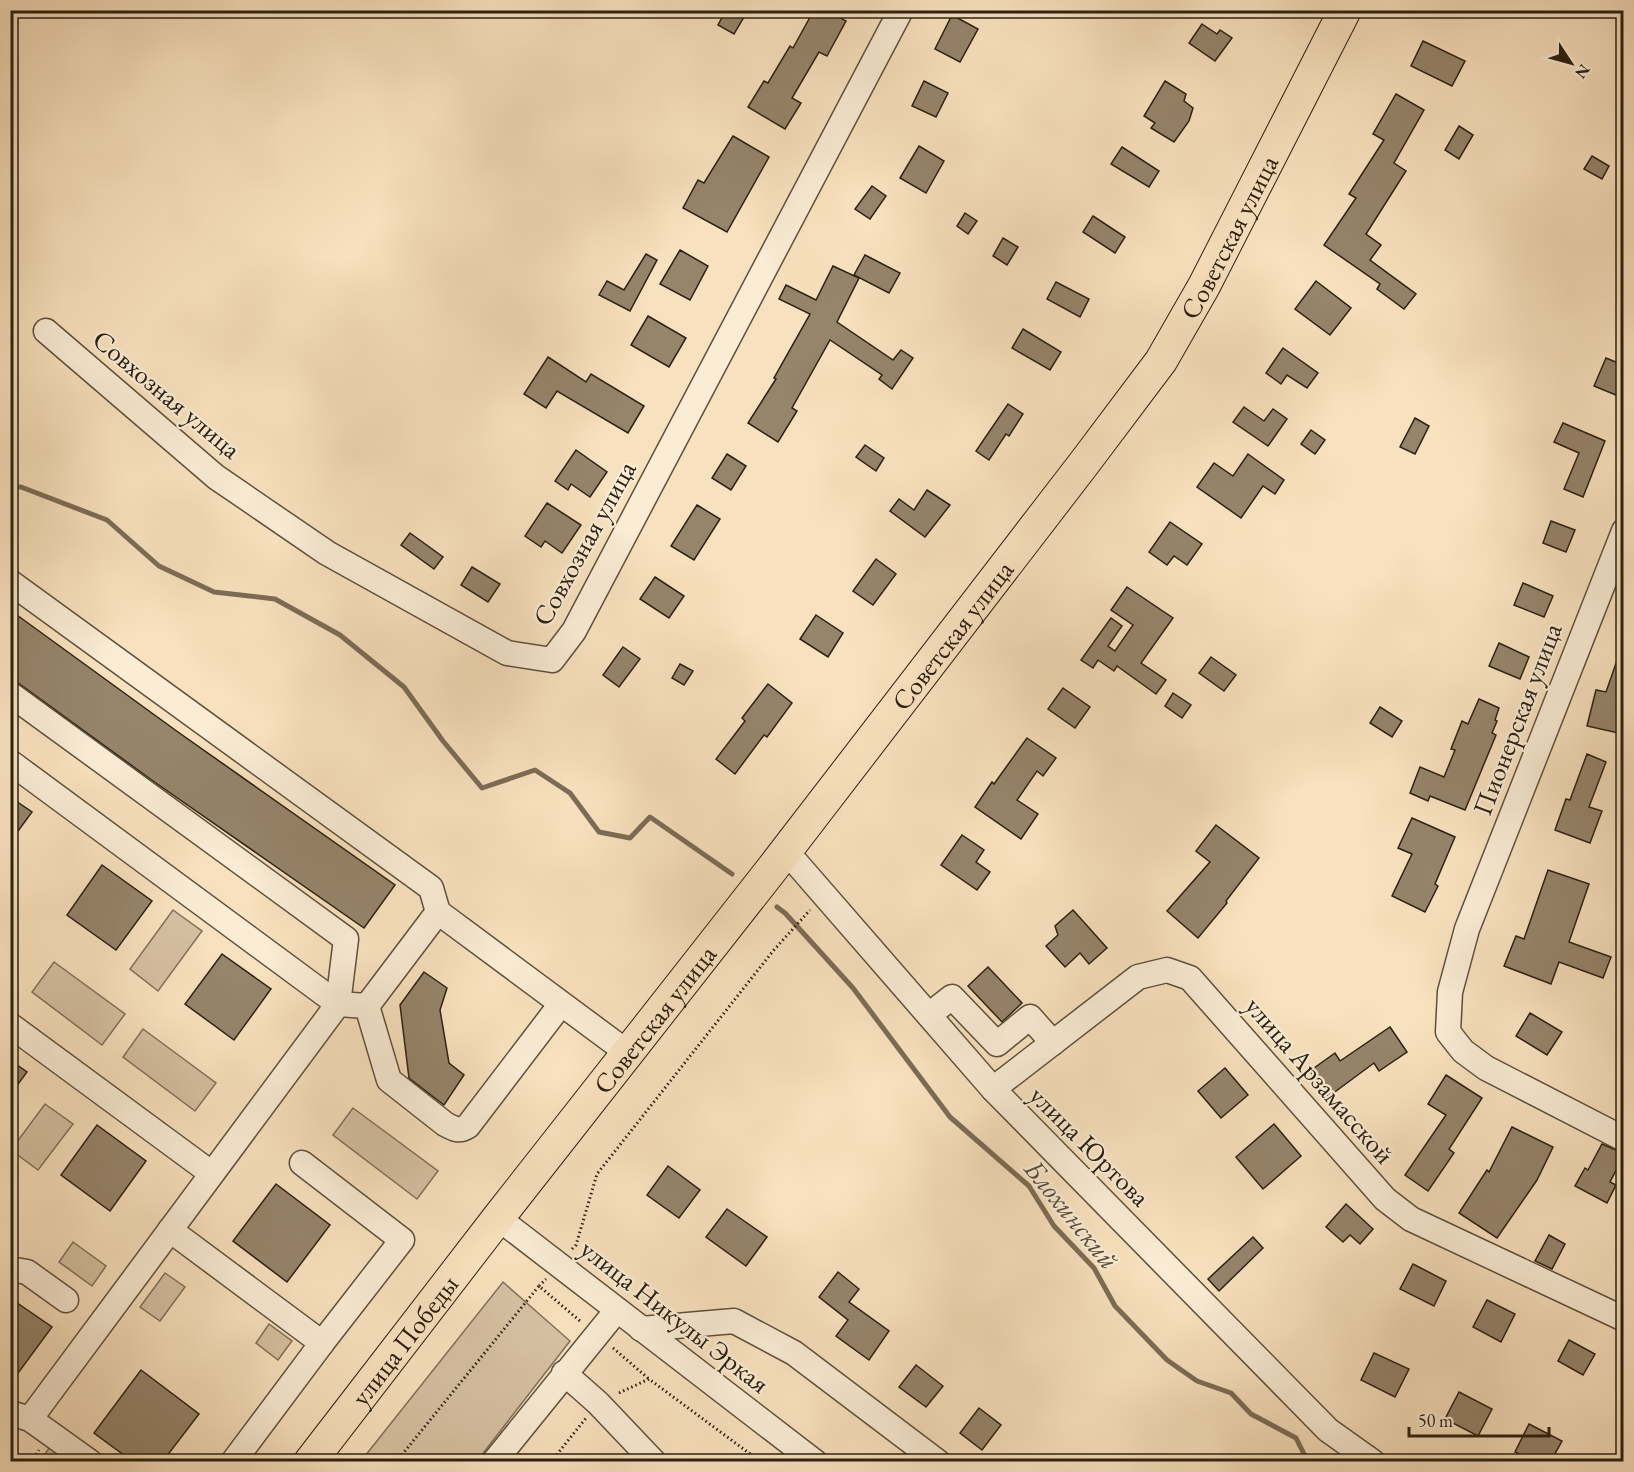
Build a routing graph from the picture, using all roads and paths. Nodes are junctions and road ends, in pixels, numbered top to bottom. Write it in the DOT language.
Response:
graph roads {
  1 [pos="901,10"];
  2 [pos="1345,10"];
  3 [pos="46,331"];
  4 [pos="1623,531"];
  5 [pos="10,582"];
  6 [pos="10,694"];
  7 [pos="10,762"];
  8 [pos="786,851"];
  9 [pos="809,911"];
  10 [pos="438,912"];
  11 [pos="338,1004"];
  12 [pos="561,1004"];
  13 [pos="367,1006"];
  14 [pos="929,1015"];
  15 [pos="10,1025"];
  16 [pos="1053,1043"];
  17 [pos="628,1053"];
  18 [pos="993,1089"];
  19 [pos="1623,1139"];
  20 [pos="302,1163"];
  21 [pos="211,1173"];
  22 [pos="498,1218"];
  23 [pos="170,1230"];
  24 [pos="559,1265"];
  25 [pos="10,1269"];
  26 [pos="539,1286"];
  27 [pos="66,1300"];
  28 [pos="617,1310"];
  29 [pos="1623,1319"];
  30 [pos="642,1329"];
  31 [pos="597,1335"];
  32 [pos="322,1343"];
  33 [pos="564,1374"];
  34 [pos="649,1378"];
  35 [pos="598,1403"];
  36 [pos="20,1416"];
  37 [pos="90,1461"];
  38 [pos="233,1461"];
  39 [pos="310,1461"];
  40 [pos="396,1461"];
  41 [pos="494,1461"];
  42 [pos="551,1461"];
  43 [pos="654,1461"];
  44 [pos="761,1461"];
  45 [pos="816,1461"];
  46 [pos="938,1461"];
  47 [pos="1373,1461"];
  1 -- 3 [label="street, Совхозная улица"];
  2 -- 8 [label="main road, Советская улица"];
  4 -- 19 [label="street, Пионерская улица"];
  5 -- 10 [label="street"];
  6 -- 11 [label="street"];
  7 -- 11 [label="street"];
  8 -- 14 [label="street, улица Юртова"];
  8 -- 17 [label="main road, Советская улица"];
  9 -- 24 [label="path"];
  10 -- 12 [label="street"];
  10 -- 13 [label="street"];
  11 -- 13 [label="street"];
  11 -- 21 [label="street"];
  12 -- 13 [label="street"];
  12 -- 17 [label="street"];
  14 -- 16 [label="street"];
  14 -- 18 [label="street, улица Юртова"];
  15 -- 21 [label="street"];
  16 -- 18 [label="street, улица Арзамасской"];
  16 -- 29 [label="street, улица Арзамасской"];
  17 -- 22 [label="main road, Советская улица"];
  18 -- 47 [label="street, улица Юртова"];
  20 -- 32 [label="street"];
  21 -- 23 [label="street"];
  22 -- 24 [label="street, улица Никулы Эркая"];
  22 -- 39 [label="main road, улица Победы"];
  23 -- 32 [label="street"];
  23 -- 36 [label="street"];
  24 -- 26 [label="path"];
  24 -- 28 [label="street, улица Никулы Эркая"];
  25 -- 27 [label="street"];
  26 -- 31 [label="path"];
  26 -- 40 [label="path"];
  28 -- 30 [label="street, улица Никулы Эркая"];
  28 -- 31 [label="street"];
  30 -- 45 [label="street, улица Никулы Эркая"];
  30 -- 46 [label="street"];
  31 -- 33 [label="street"];
  31 -- 34 [label="path"];
  32 -- 38 [label="street"];
  33 -- 35 [label="street"];
  33 -- 41 [label="street"];
  34 -- 35 [label="path"];
  34 -- 44 [label="path"];
  35 -- 42 [label="path"];
  35 -- 43 [label="street"];
  36 -- 37 [label="street"];
}
